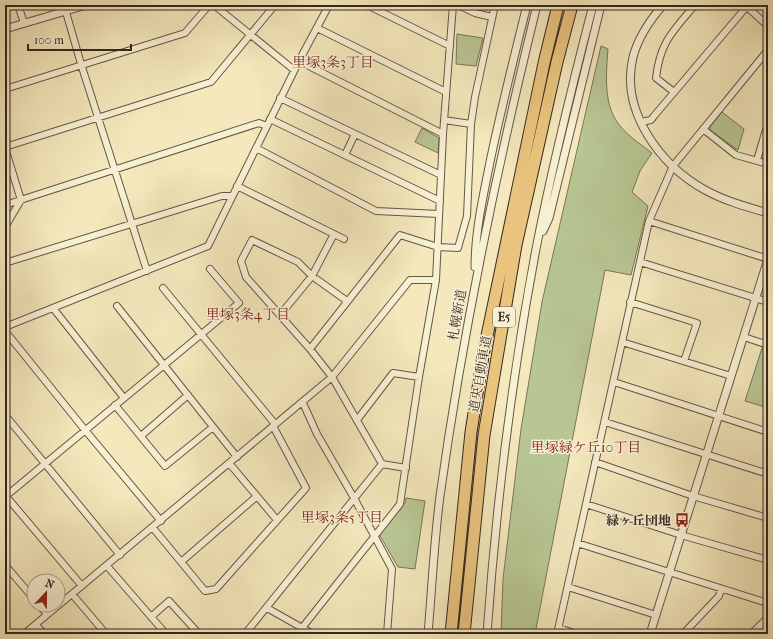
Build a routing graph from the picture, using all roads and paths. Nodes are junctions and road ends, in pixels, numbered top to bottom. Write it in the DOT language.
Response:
graph roads {
  1 [pos="18,5"];
  2 [pos="86,5"];
  3 [pos="210,5"];
  4 [pos="214,5"];
  5 [pos="275,5"];
  6 [pos="328,5"];
  7 [pos="367,5"];
  8 [pos="453,5"];
  9 [pos="458,5"];
  10 [pos="495,5"];
  11 [pos="527,5"];
  12 [pos="537,5"];
  13 [pos="558,5"];
  14 [pos="572,5"];
  15 [pos="593,5"];
  16 [pos="601,5"];
  17 [pos="696,5"];
  18 [pos="660,6"];
  19 [pos="747,6"];
  20 [pos="65,8"];
  21 [pos="492,17"];
  22 [pos="24,23"];
  23 [pos="768,26"];
  24 [pos="317,28"];
  25 [pos="5,29"];
  26 [pos="250,35"];
  27 [pos="450,46"];
  28 [pos="768,50"];
  29 [pos="299,61"];
  30 [pos="81,64"];
  31 [pos="294,70"];
  32 [pos="5,89"];
  33 [pos="446,92"];
  34 [pos="674,92"];
  35 [pos="280,98"];
  36 [pos="98,118"];
  37 [pos="444,120"];
  38 [pos="641,122"];
  39 [pos="269,123"];
  40 [pos="768,123"];
  41 [pos="471,124"];
  42 [pos="703,129"];
  43 [pos="355,134"];
  44 [pos="443,134"];
  45 [pos="5,148"];
  46 [pos="256,148"];
  47 [pos="345,155"];
  48 [pos="757,160"];
  49 [pos="768,164"];
  50 [pos="673,166"];
  51 [pos="115,171"];
  52 [pos="441,175"];
  53 [pos="238,186"];
  54 [pos="232,196"];
  55 [pos="21,200"];
  56 [pos="440,201"];
  57 [pos="5,206"];
  58 [pos="768,213"];
  59 [pos="439,214"];
  60 [pos="649,221"];
  61 [pos="131,224"];
  62 [pos="5,228"];
  63 [pos="334,234"];
  64 [pos="344,239"];
  65 [pos="438,247"];
  66 [pos="536,249"];
  67 [pos="768,259"];
  68 [pos="640,262"];
  69 [pos="5,263"];
  70 [pos="210,269"];
  71 [pos="146,271"];
  72 [pos="312,276"];
  73 [pos="436,280"];
  74 [pos="474,286"];
  75 [pos="163,288"];
  76 [pos="756,298"];
  77 [pos="348,301"];
  78 [pos="630,302"];
  79 [pos="768,302"];
  80 [pos="117,306"];
  81 [pos="53,308"];
  82 [pos="280,315"];
  83 [pos="5,327"];
  84 [pos="5,331"];
  85 [pos="201,335"];
  86 [pos="744,337"];
  87 [pos="622,342"];
  88 [pos="768,345"];
  89 [pos="310,349"];
  90 [pos="684,361"];
  91 [pos="164,365"];
  92 [pos="732,376"];
  93 [pos="332,377"];
  94 [pos="419,377"];
  95 [pos="614,382"];
  96 [pos="188,396"];
  97 [pos="124,398"];
  98 [pos="303,403"];
  99 [pos="115,405"];
  100 [pos="5,415"];
  101 [pos="718,417"];
  102 [pos="358,420"];
  103 [pos="605,422"];
  104 [pos="274,425"];
  105 [pos="213,427"];
  106 [pos="85,430"];
  107 [pos="768,432"];
  108 [pos="141,436"];
  109 [pos="706,455"];
  110 [pos="237,457"];
  111 [pos="595,462"];
  112 [pos="229,463"];
  113 [pos="45,464"];
  114 [pos="382,464"];
  115 [pos="406,468"];
  116 [pos="768,474"];
  117 [pos="6,496"];
  118 [pos="256,496"];
  119 [pos="694,496"];
  120 [pos="354,498"];
  121 [pos="586,504"];
  122 [pos="768,518"];
  123 [pos="277,520"];
  124 [pos="161,521"];
  125 [pos="153,528"];
  126 [pos="681,535"];
  127 [pos="374,536"];
  128 [pos="577,543"];
  129 [pos="120,554"];
  130 [pos="768,560"];
  131 [pos="181,562"];
  132 [pos="5,565"];
  133 [pos="107,566"];
  134 [pos="10,571"];
  135 [pos="669,573"];
  136 [pos="5,576"];
  137 [pos="82,586"];
  138 [pos="568,587"];
  139 [pos="721,588"];
  140 [pos="26,590"];
  141 [pos="72,594"];
  142 [pos="768,606"];
  143 [pos="267,608"];
  144 [pos="47,614"];
  145 [pos="656,615"];
  146 [pos="151,617"];
  147 [pos="768,618"];
  148 [pos="36,625"];
  149 [pos="302,628"];
  150 [pos="558,631"];
  151 [pos="24,634"];
  152 [pos="44,634"];
  153 [pos="106,634"];
  154 [pos="166,634"];
  155 [pos="199,634"];
  156 [pos="245,634"];
  157 [pos="313,634"];
  158 [pos="387,634"];
  159 [pos="428,634"];
  160 [pos="451,634"];
  161 [pos="464,634"];
  162 [pos="487,634"];
  163 [pos="577,634"];
  164 [pos="650,634"];
  165 [pos="683,634"];
  166 [pos="752,634"];
  1 -- 22 [label="street"];
  2 -- 20 [label="street"];
  3 -- 30 [label="street"];
  4 -- 26 [label="street"];
  5 -- 26 [label="street"];
  6 -- 24 [label="street"];
  7 -- 27 [label="street"];
  8 -- 27 [label="street"];
  9 -- 21 [label="street"];
  10 -- 21 [label="street"];
  11 -- 74 [label="street"];
  12 -- 74 [label="street, 札幌新道"];
  13 -- 160 [label="highway, 道央自動車道 / E5"];
  14 -- 161 [label="highway, 道央自動車道 / E5"];
  15 -- 66 [label="street"];
  16 -- 66 [label="street"];
  17 -- 34 [label="street"];
  18 -- 38 [label="street"];
  19 -- 23 [label="street"];
  19 -- 34 [label="street"];
  20 -- 22 [label="street"];
  20 -- 30 [label="street"];
  21 -- 41 [label="street"];
  22 -- 25 [label="street"];
  24 -- 29 [label="street"];
  24 -- 33 [label="street"];
  26 -- 31 [label="street"];
  26 -- 36 [label="street"];
  27 -- 33 [label="street"];
  28 -- 42 [label="street"];
  29 -- 31 [label="street"];
  29 -- 44 [label="street"];
  30 -- 32 [label="street"];
  30 -- 36 [label="street"];
  31 -- 35 [label="street"];
  33 -- 37 [label="street"];
  34 -- 38 [label="street"];
  35 -- 39 [label="street"];
  35 -- 43 [label="street"];
  36 -- 45 [label="street"];
  36 -- 51 [label="street"];
  37 -- 41 [label="street"];
  37 -- 44 [label="street"];
  38 -- 50 [label="street"];
  39 -- 46 [label="street"];
  39 -- 47 [label="street"];
  39 -- 51 [label="street"];
  40 -- 48 [label="street"];
  41 -- 65 [label="street"];
  42 -- 48 [label="street"];
  42 -- 50 [label="street"];
  43 -- 47 [label="street"];
  43 -- 52 [label="street"];
  44 -- 52 [label="street"];
  45 -- 55 [label="street"];
  46 -- 53 [label="street"];
  46 -- 59 [label="street"];
  47 -- 56 [label="street"];
  48 -- 49 [label="street"];
  50 -- 58 [label="street"];
  50 -- 60 [label="street"];
  51 -- 55 [label="street"];
  51 -- 61 [label="street"];
  52 -- 56 [label="street"];
  53 -- 54 [label="street"];
  53 -- 63 [label="street"];
  54 -- 61 [label="street"];
  54 -- 71 [label="street"];
  55 -- 57 [label="street"];
  55 -- 62 [label="street"];
  56 -- 59 [label="street"];
  59 -- 65 [label="street"];
  60 -- 67 [label="street"];
  60 -- 68 [label="street"];
  61 -- 69 [label="street"];
  61 -- 71 [label="street"];
  63 -- 64 [label="street"];
  63 -- 72 [label="street"];
  65 -- 73 [label="street"];
  65 -- 77 [label="street"];
  66 -- 162 [label="street"];
  67 -- 76 [label="street"];
  68 -- 76 [label="street"];
  68 -- 78 [label="street"];
  70 -- 85 [label="street"];
  71 -- 81 [label="street"];
  72 -- 77 [label="street"];
  72 -- 82 [label="street"];
  72 -- 82 [label="street"];
  73 -- 93 [label="street"];
  73 -- 94 [label="street"];
  74 -- 159 [label="street, 札幌新道"];
  75 -- 85 [label="street"];
  76 -- 79 [label="street"];
  76 -- 86 [label="street"];
  77 -- 89 [label="street"];
  78 -- 87 [label="street"];
  78 -- 90 [label="street"];
  80 -- 91 [label="street"];
  81 -- 83 [label="street"];
  81 -- 97 [label="street"];
  82 -- 89 [label="street"];
  84 -- 106 [label="street"];
  85 -- 91 [label="street"];
  85 -- 104 [label="street"];
  86 -- 88 [label="street"];
  86 -- 92 [label="street"];
  87 -- 90 [label="street"];
  87 -- 95 [label="street"];
  89 -- 93 [label="street"];
  90 -- 92 [label="street"];
  91 -- 96 [label="street"];
  91 -- 97 [label="street"];
  92 -- 101 [label="street"];
  93 -- 98 [label="street"];
  93 -- 102 [label="street"];
  94 -- 102 [label="street"];
  94 -- 115 [label="street"];
  95 -- 101 [label="street"];
  95 -- 103 [label="street"];
  96 -- 105 [label="street"];
  96 -- 108 [label="street"];
  97 -- 99 [label="street"];
  98 -- 104 [label="street"];
  98 -- 120 [label="street"];
  99 -- 106 [label="street"];
  99 -- 108 [label="street"];
  100 -- 113 [label="street"];
  101 -- 107 [label="street"];
  101 -- 109 [label="street"];
  102 -- 114 [label="street"];
  103 -- 109 [label="street"];
  103 -- 111 [label="street"];
  104 -- 110 [label="street"];
  104 -- 123 [label="street"];
  105 -- 108 [label="street"];
  105 -- 110 [label="street"];
  106 -- 113 [label="street"];
  106 -- 124 [label="street"];
  109 -- 116 [label="street"];
  109 -- 119 [label="street"];
  110 -- 112 [label="street"];
  111 -- 119 [label="street"];
  111 -- 121 [label="street"];
  112 -- 118 [label="street"];
  112 -- 124 [label="street"];
  113 -- 117 [label="street"];
  113 -- 129 [label="street"];
  114 -- 115 [label="street"];
  114 -- 120 [label="street"];
  115 -- 127 [label="street"];
  117 -- 137 [label="street"];
  118 -- 123 [label="street"];
  118 -- 131 [label="street"];
  119 -- 122 [label="street"];
  119 -- 126 [label="street"];
  120 -- 127 [label="street"];
  120 -- 143 [label="street"];
  121 -- 126 [label="street"];
  121 -- 128 [label="street"];
  123 -- 131 [label="street"];
  124 -- 125 [label="street"];
  125 -- 129 [label="street"];
  125 -- 131 [label="street"];
  126 -- 130 [label="street"];
  126 -- 135 [label="street"];
  127 -- 149 [label="street"];
  127 -- 158 [label="street"];
  128 -- 135 [label="street"];
  128 -- 138 [label="street"];
  129 -- 133 [label="street"];
  132 -- 134 [label="street"];
  133 -- 137 [label="street"];
  133 -- 146 [label="street"];
  134 -- 136 [label="street"];
  134 -- 140 [label="street"];
  135 -- 139 [label="street"];
  135 -- 145 [label="street"];
  137 -- 141 [label="street"];
  138 -- 145 [label="street"];
  138 -- 150 [label="street"];
  139 -- 142 [label="street"];
  139 -- 165 [label="street"];
  141 -- 144 [label="street"];
  141 -- 153 [label="street"];
  143 -- 149 [label="street"];
  143 -- 156 [label="street"];
  144 -- 148 [label="street"];
  145 -- 164 [label="street"];
  146 -- 154 [label="street"];
  146 -- 155 [label="street"];
  147 -- 166 [label="street"];
  148 -- 151 [label="street"];
  148 -- 152 [label="street"];
  149 -- 157 [label="street"];
  150 -- 163 [label="street"];
}
